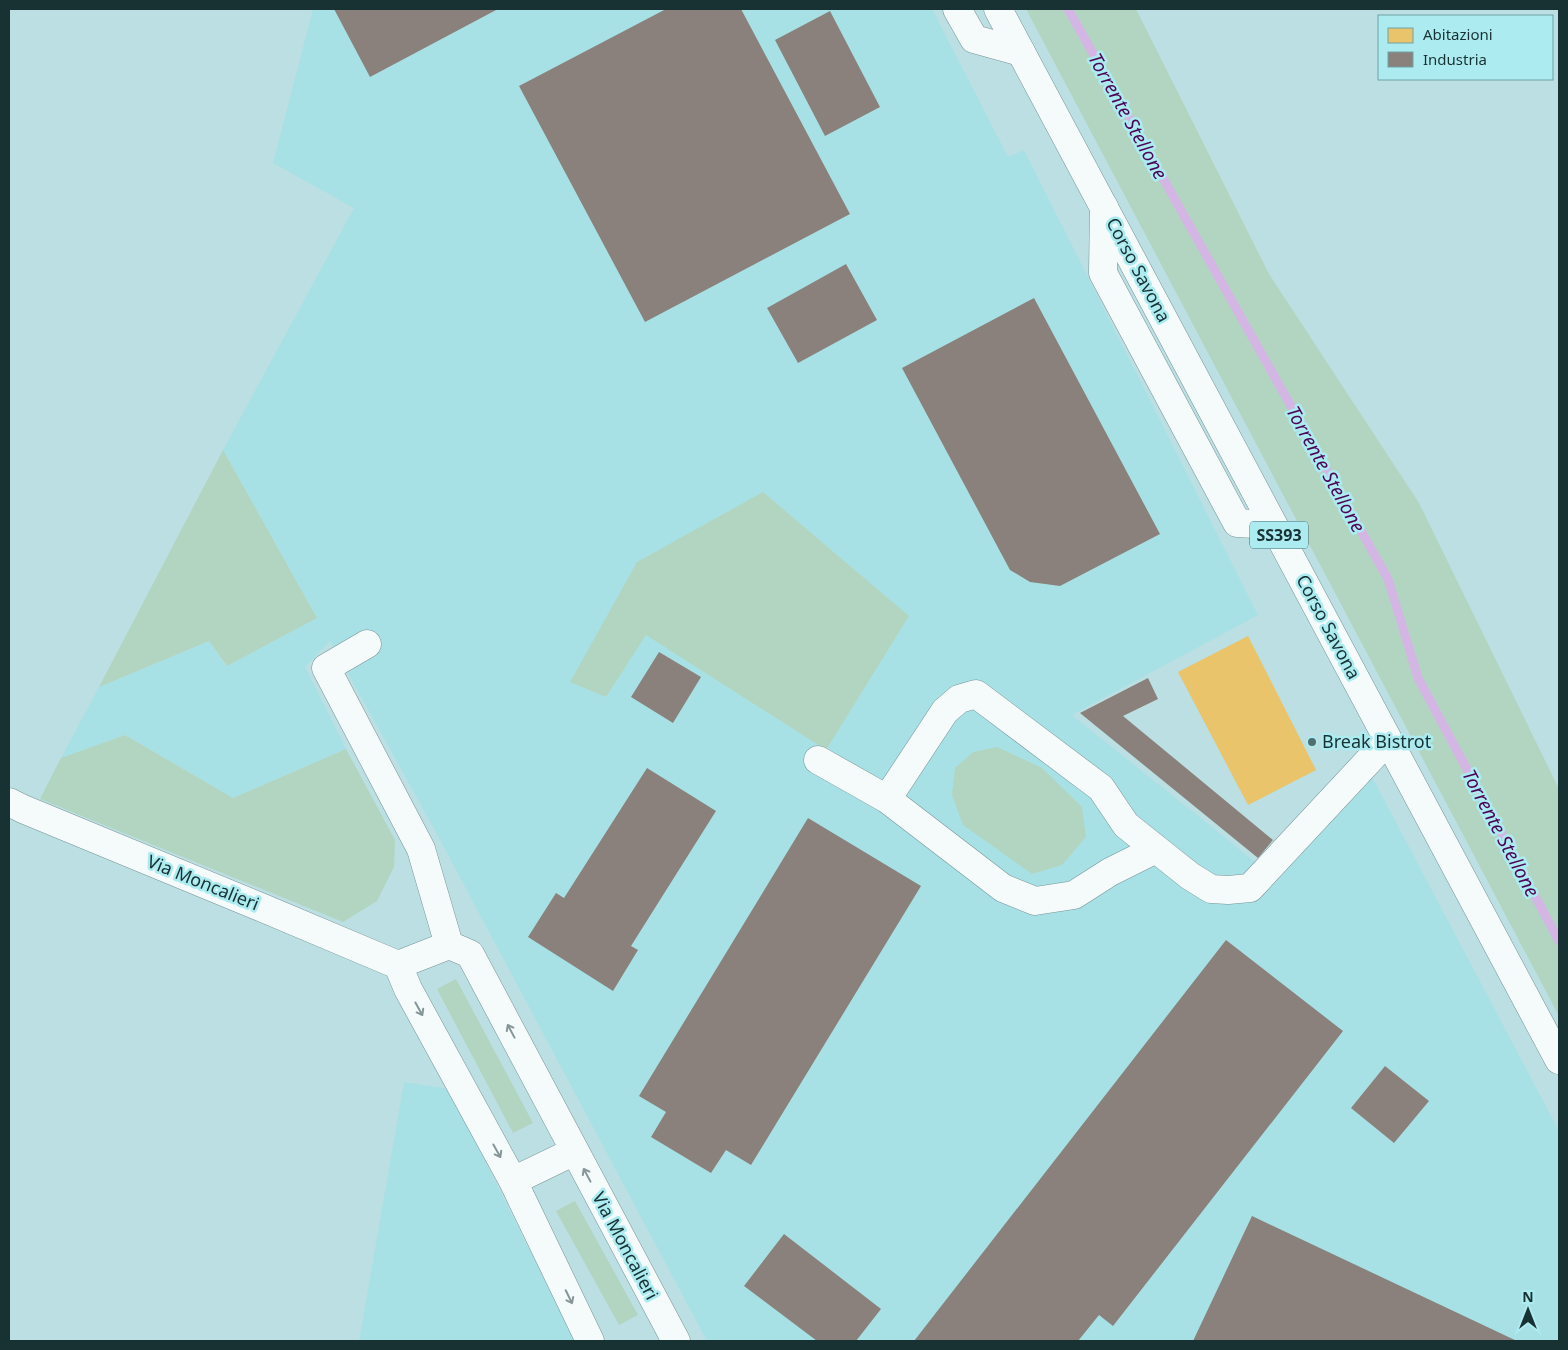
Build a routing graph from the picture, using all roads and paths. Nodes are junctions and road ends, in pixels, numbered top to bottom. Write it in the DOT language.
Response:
graph roads {
  1 [pos="957,9"];
  2 [pos="998,9"];
  3 [pos="1021,52"];
  4 [pos="367,644"];
  5 [pos="1388,740"];
  6 [pos="818,760"];
  7 [pos="887,799"];
  8 [pos="9,802"];
  9 [pos="1156,849"];
  10 [pos="449,944"];
  11 [pos="398,965"];
  12 [pos="1559,1060"];
  13 [pos="575,1151"];
  14 [pos="514,1181"];
  15 [pos="590,1341"];
  16 [pos="676,1341"];
  1 -- 3 [label="street"];
  2 -- 3 [label="street, Corso Savona / SS393"];
  3 -- 5 [label="street, Corso Savona / SS393"];
  4 -- 10 [label="street"];
  5 -- 9 [label="street"];
  5 -- 12 [label="street, Corso Savona / SS393"];
  6 -- 7 [label="street"];
  7 -- 9 [label="street"];
  7 -- 9 [label="street"];
  8 -- 11 [label="street, Via Moncalieri"];
  10 -- 11 [label="street"];
  13 -- 10 [label="street, Via Moncalieri, one-way"];
  11 -- 14 [label="street, one-way"];
  13 -- 14 [label="street"];
  16 -- 13 [label="street, Via Moncalieri, one-way"];
  14 -- 15 [label="street, one-way"];
}
